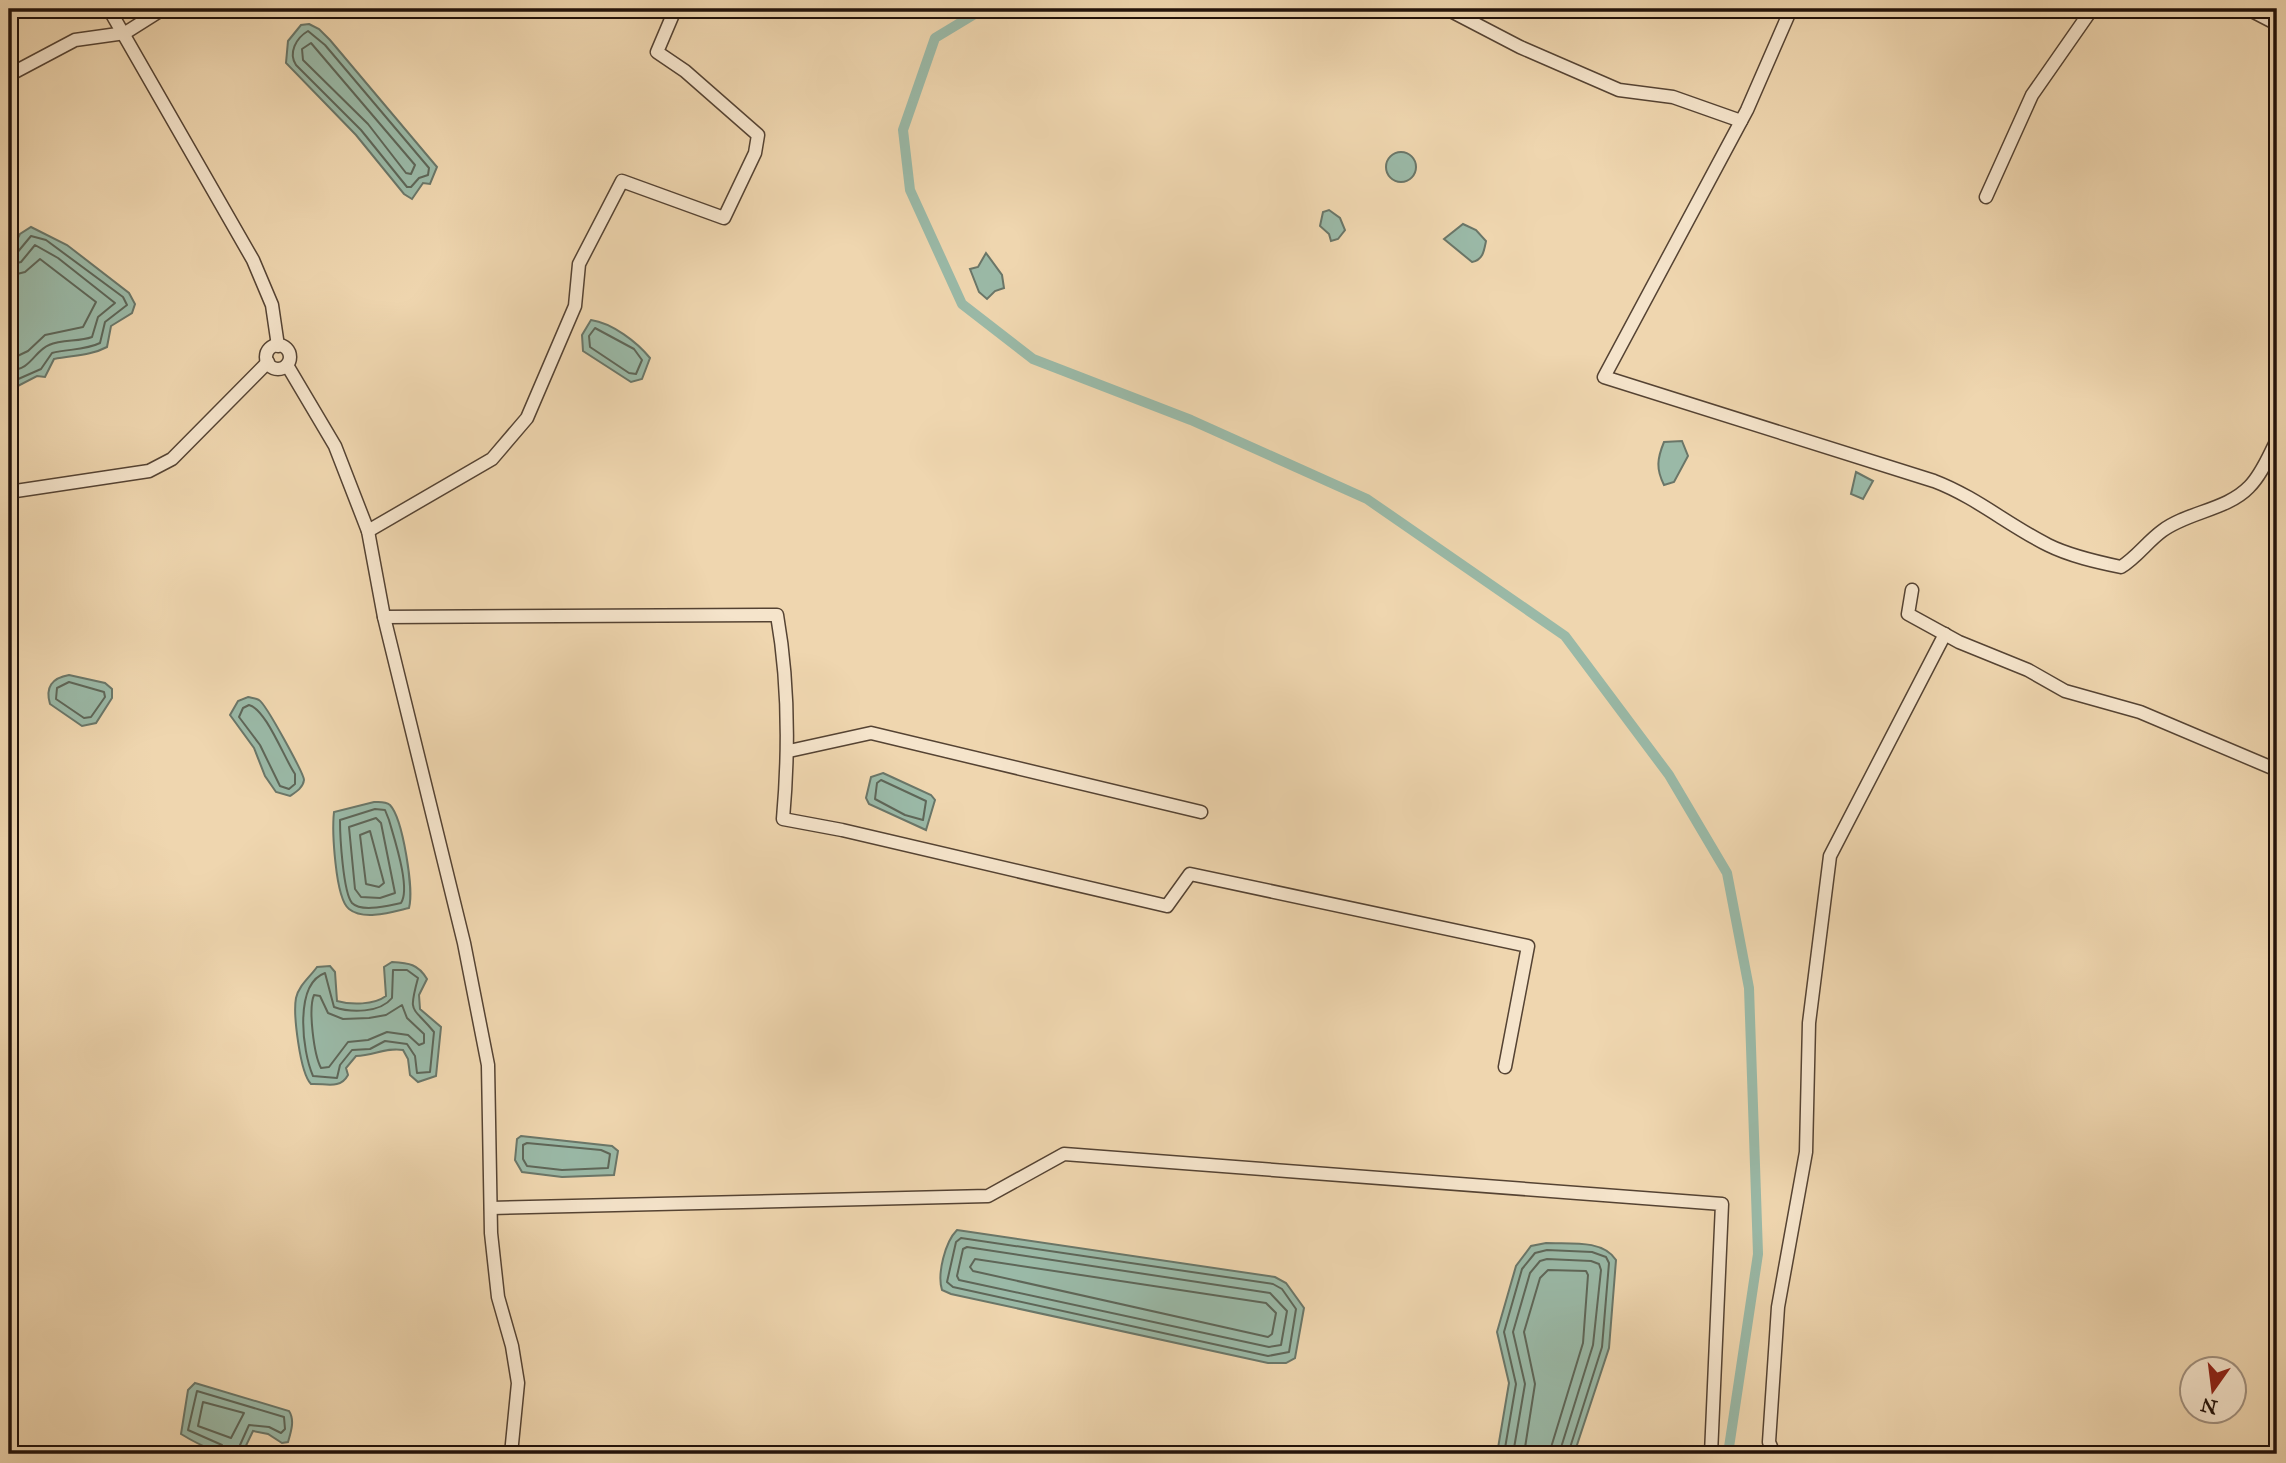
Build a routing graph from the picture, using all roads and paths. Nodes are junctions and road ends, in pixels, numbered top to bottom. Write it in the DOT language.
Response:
graph roads {
  1 [pos="109,9"];
  2 [pos="163,9"];
  3 [pos="668,9"];
  4 [pos="1447,9"];
  5 [pos="1791,9"];
  6 [pos="2092,9"];
  7 [pos="2248,9"];
  8 [pos="2277,24"];
  9 [pos="125,33"];
  10 [pos="9,75"];
  11 [pos="1741,121"];
  12 [pos="1986,197"];
  13 [pos="278,346"];
  14 [pos="268,362"];
  15 [pos="287,365"];
  16 [pos="2277,440"];
  17 [pos="9,492"];
  18 [pos="368,531"];
  19 [pos="1912,590"];
  20 [pos="384,617"];
  21 [pos="1945,634"];
  22 [pos="789,751"];
  23 [pos="2277,770"];
  24 [pos="1201,812"];
  25 [pos="1505,1067"];
  26 [pos="491,1208"];
  27 [pos="511,1454"];
  28 [pos="1711,1454"];
  29 [pos="1774,1454"];
  1 -- 9 [label="street"];
  2 -- 9 [label="street"];
  3 -- 18 [label="street"];
  4 -- 11 [label="street"];
  5 -- 11 [label="street"];
  6 -- 12 [label="street"];
  7 -- 8 [label="street"];
  9 -- 10 [label="street"];
  9 -- 13 [label="street"];
  11 -- 16 [label="street"];
  13 -- 14 [label="street"];
  13 -- 15 [label="street"];
  14 -- 15 [label="street"];
  14 -- 17 [label="street"];
  15 -- 18 [label="street"];
  18 -- 20 [label="street"];
  19 -- 21 [label="street"];
  20 -- 22 [label="street"];
  20 -- 26 [label="street"];
  21 -- 23 [label="street"];
  21 -- 29 [label="street"];
  22 -- 24 [label="street"];
  22 -- 25 [label="street"];
  26 -- 27 [label="street"];
  26 -- 28 [label="street"];
}
